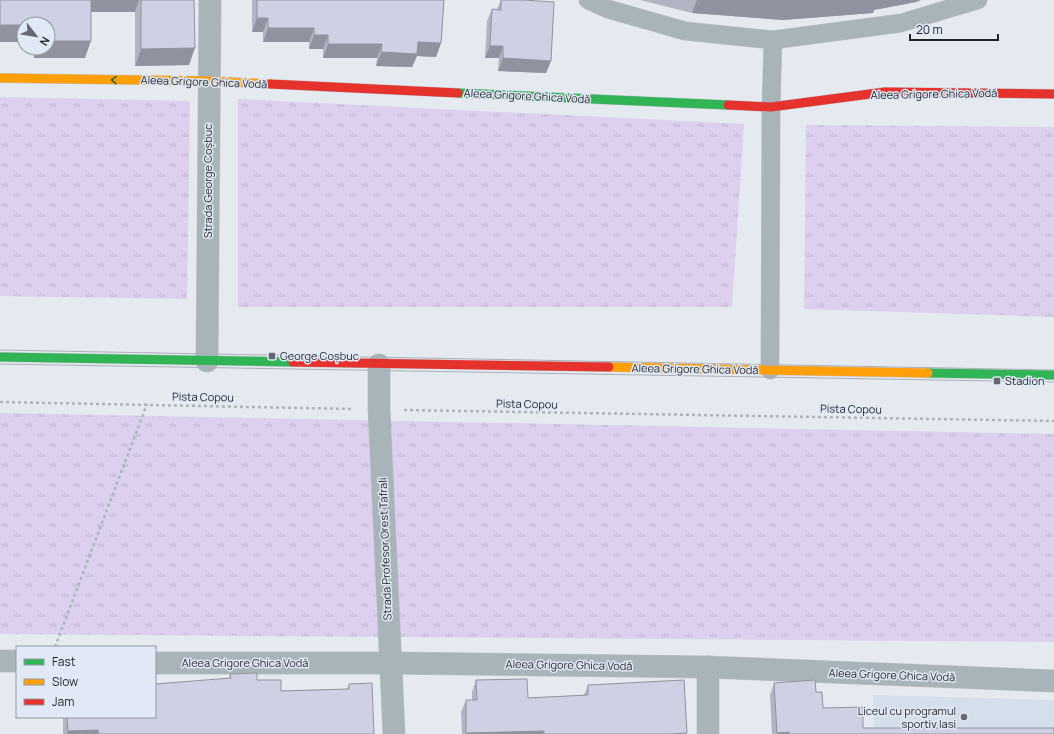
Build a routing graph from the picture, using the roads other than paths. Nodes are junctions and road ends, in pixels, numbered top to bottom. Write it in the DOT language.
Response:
graph roads {
  1 [pos="210,0"];
  2 [pos="588,0"];
  3 [pos="978,0"];
  4 [pos="773,40"];
  5 [pos="0,78"];
  6 [pos="209,81"];
  7 [pos="1054,94"];
  8 [pos="771,107"];
  9 [pos="0,357"];
  10 [pos="207,361"];
  11 [pos="379,365"];
  12 [pos="770,370"];
  13 [pos="1054,375"];
  14 [pos="0,661"];
  15 [pos="16,661"];
  16 [pos="156,663"];
  17 [pos="390,663"];
  18 [pos="708,667"];
  19 [pos="1054,681"];
  20 [pos="394,734"];
  21 [pos="708,734"];
  1 -- 6 [label="street, Strada George Coșbuc"];
  2 -- 4 [label="lane"];
  3 -- 4 [label="lane"];
  4 -- 8 [label="lane"];
  6 -- 5 [label="street, Aleea Grigore Ghica Vodă, one-way"];
  6 -- 8 [label="street, Aleea Grigore Ghica Vodă"];
  6 -- 10 [label="street, Strada George Coșbuc"];
  7 -- 8 [label="street, Aleea Grigore Ghica Vodă"];
  8 -- 12 [label="lane"];
  9 -- 10 [label="street, Aleea Grigore Ghica Vodă"];
  10 -- 11 [label="street, Aleea Grigore Ghica Vodă"];
  11 -- 12 [label="street, Aleea Grigore Ghica Vodă"];
  11 -- 17 [label="street, Strada Profesor Orest Tafrali"];
  12 -- 13 [label="street, Aleea Grigore Ghica Vodă"];
  14 -- 15 [label="street"];
  16 -- 17 [label="street, Aleea Grigore Ghica Vodă"];
  17 -- 18 [label="street, Aleea Grigore Ghica Vodă"];
  17 -- 20 [label="street, Strada Profesor Orest Tafrali"];
  18 -- 19 [label="street, Aleea Grigore Ghica Vodă"];
  18 -- 21 [label="street"];
}
